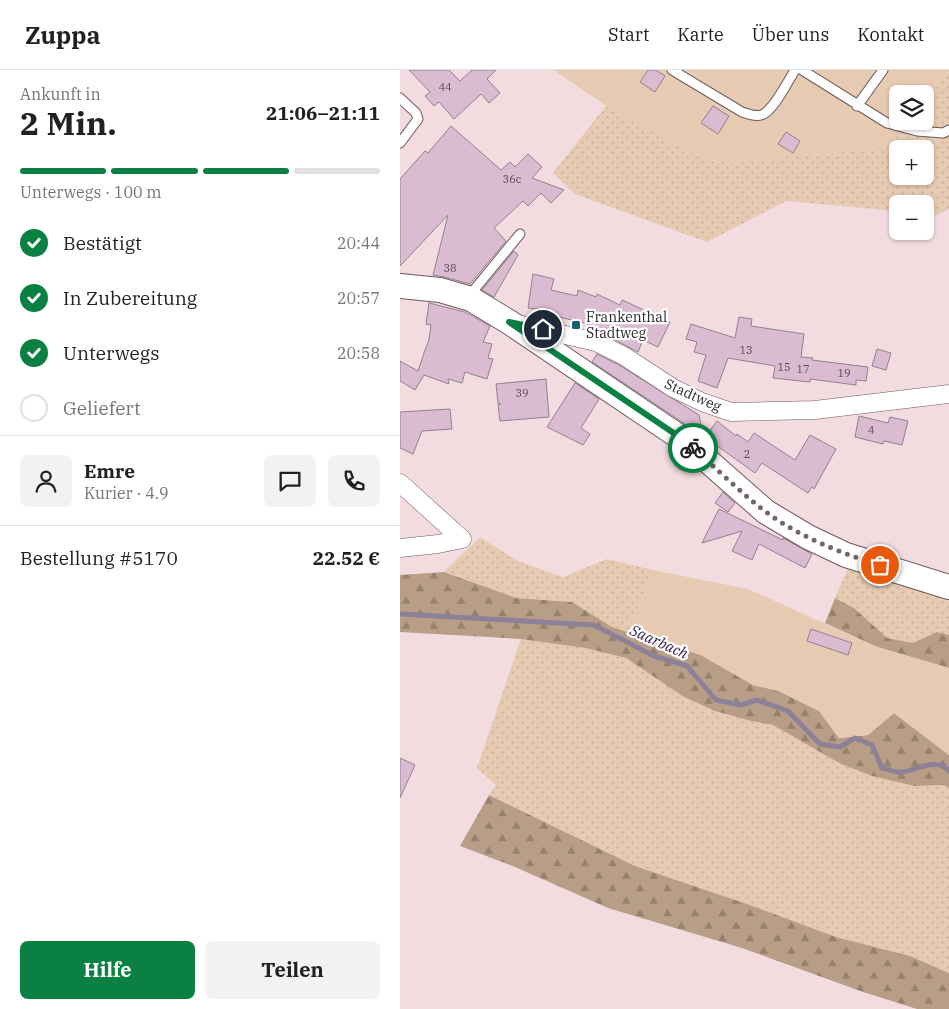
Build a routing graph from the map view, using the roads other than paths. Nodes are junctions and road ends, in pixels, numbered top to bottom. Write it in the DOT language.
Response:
graph roads {
  1 [pos="672,70"];
  2 [pos="795,70"];
  3 [pos="802,70"];
  4 [pos="883,70"];
  5 [pos="400,98"];
  6 [pos="857,106"];
  7 [pos="949,130"];
  8 [pos="400,143"];
  9 [pos="520,234"];
  10 [pos="400,286"];
  11 [pos="467,298"];
  12 [pos="509,322"];
  13 [pos="949,394"];
  14 [pos="400,483"];
  15 [pos="400,548"];
  16 [pos="949,587"];
  1 -- 2 [label="lane"];
  3 -- 6 [label="lane"];
  4 -- 6 [label="lane"];
  5 -- 8 [label="lane"];
  6 -- 7 [label="lane"];
  9 -- 11 [label="lane"];
  10 -- 11 [label="main road"];
  11 -- 12 [label="main road"];
  12 -- 13 [label="street, Stadtweg"];
  12 -- 16 [label="main road"];
  14 -- 15 [label="street"];
}
